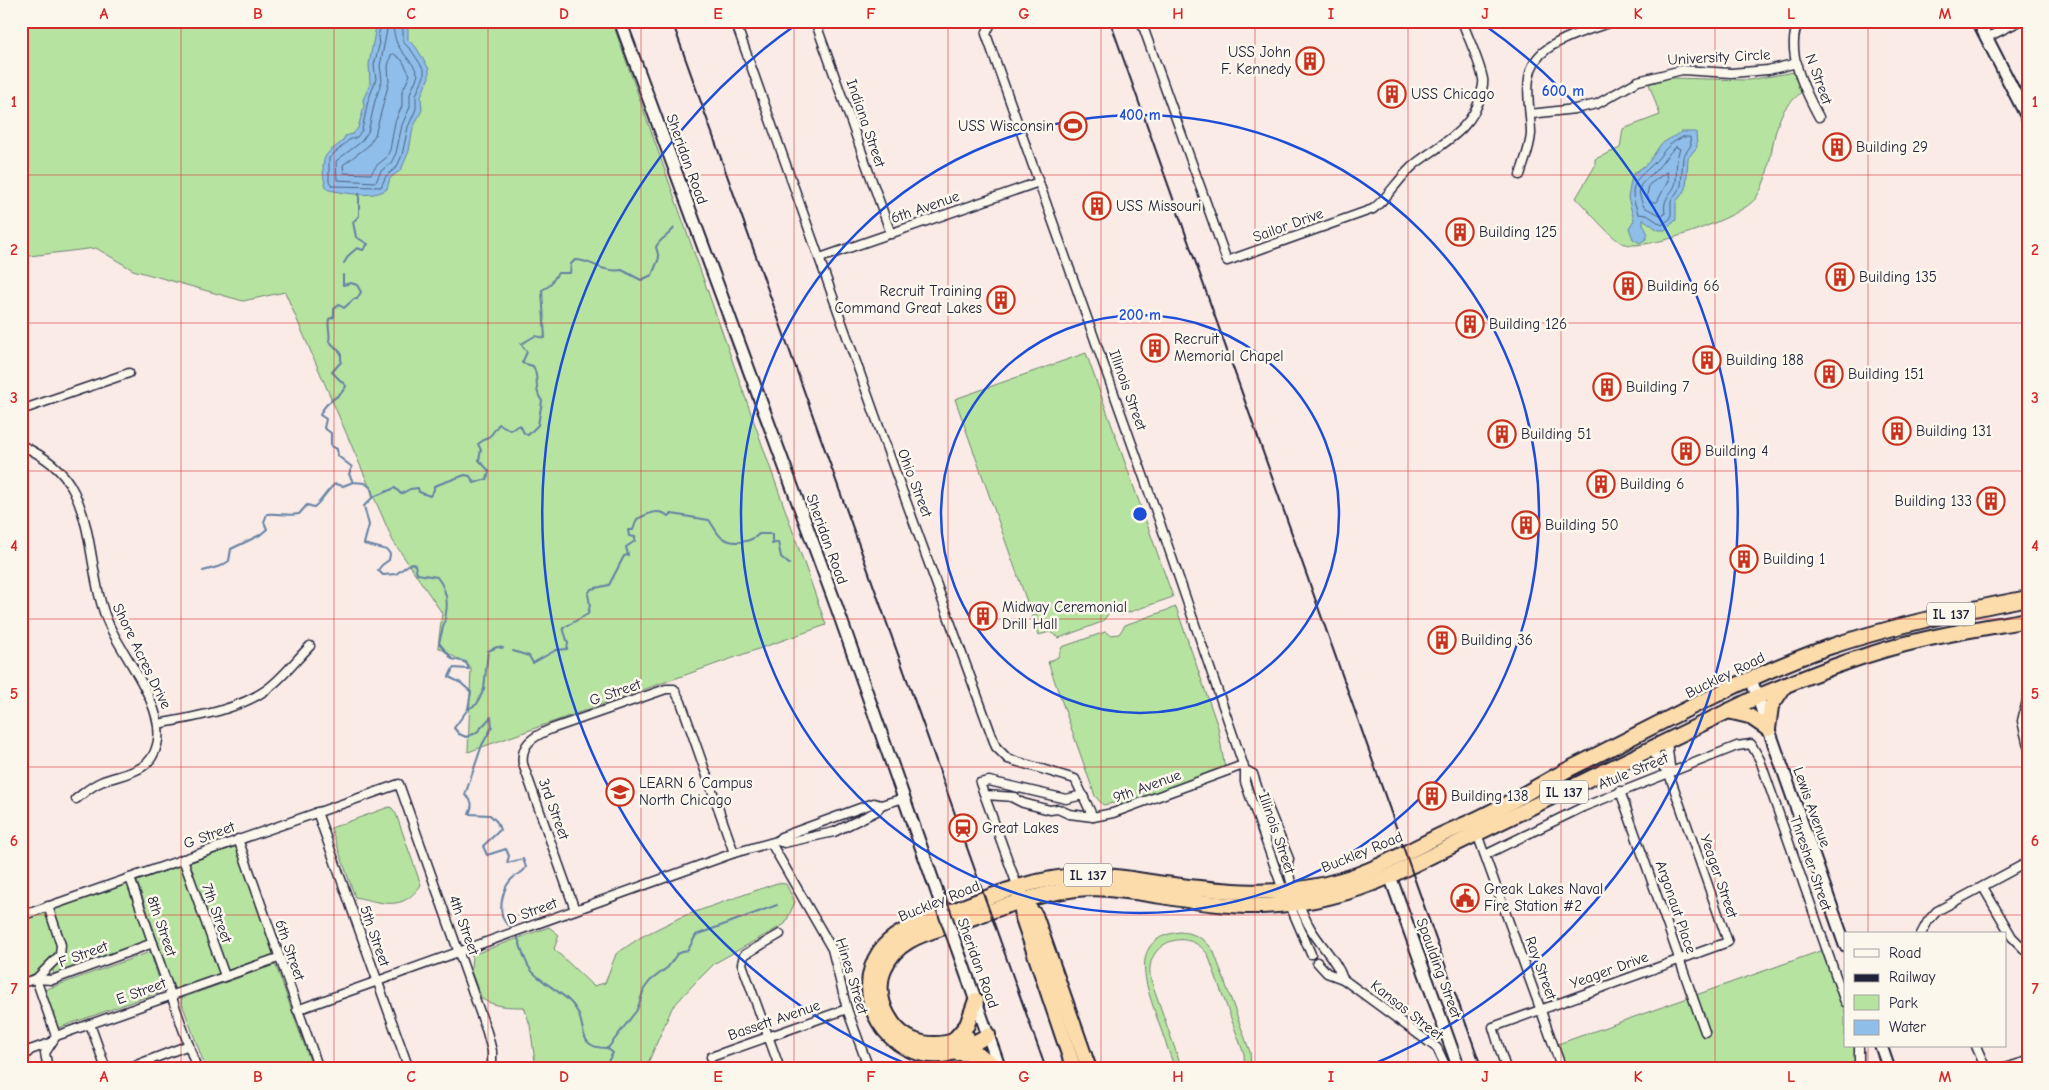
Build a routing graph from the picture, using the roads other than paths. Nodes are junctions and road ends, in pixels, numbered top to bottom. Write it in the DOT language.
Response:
graph roads {
  1 [pos="620,21"];
  2 [pos="736,21"];
  3 [pos="815,21"];
  4 [pos="992,21"];
  5 [pos="1141,21"];
  6 [pos="1462,21"];
  7 [pos="1615,21"];
  8 [pos="1800,21"];
  9 [pos="1993,21"];
  10 [pos="2020,21"];
  11 [pos="1982,29"];
  12 [pos="1797,63"];
  13 [pos="1530,114"];
  14 [pos="1819,117"];
  15 [pos="2028,119"];
  16 [pos="1520,175"];
  17 [pos="1039,182"];
  18 [pos="891,234"];
  19 [pos="820,258"];
  20 [pos="129,373"];
  21 [pos="21,410"];
  22 [pos="21,445"];
  23 [pos="2028,598"];
  24 [pos="2028,620"];
  25 [pos="1885,630"];
  26 [pos="310,646"];
  27 [pos="1890,648"];
  28 [pos="1751,680"];
  29 [pos="1785,685"];
  30 [pos="2028,696"];
  31 [pos="1757,697"];
  32 [pos="1728,711"];
  33 [pos="158,724"];
  34 [pos="551,729"];
  35 [pos="1768,729"];
  36 [pos="1667,742"];
  37 [pos="2028,746"];
  38 [pos="1651,749"];
  39 [pos="1760,760"];
  40 [pos="1244,768"];
  41 [pos="1668,771"];
  42 [pos="1620,790"];
  43 [pos="402,792"];
  44 [pos="985,795"];
  45 [pos="1083,796"];
  46 [pos="904,798"];
  47 [pos="76,800"];
  48 [pos="881,805"];
  49 [pos="317,812"];
  50 [pos="1093,817"];
  51 [pos="1475,827"];
  52 [pos="238,839"];
  53 [pos="774,842"];
  54 [pos="734,853"];
  55 [pos="1485,855"];
  56 [pos="183,859"];
  57 [pos="2028,862"];
  58 [pos="1390,876"];
  59 [pos="130,878"];
  60 [pos="1983,887"];
  61 [pos="1020,894"];
  62 [pos="1292,898"];
  63 [pos="48,906"];
  64 [pos="576,910"];
  65 [pos="21,916"];
  66 [pos="1922,932"];
  67 [pos="780,934"];
  68 [pos="1844,942"];
  69 [pos="153,943"];
  70 [pos="458,952"];
  71 [pos="2028,953"];
  72 [pos="1311,954"];
  73 [pos="278,958"];
  74 [pos="1680,959"];
  75 [pos="1317,962"];
  76 [pos="224,976"];
  77 [pos="1343,979"];
  78 [pos="36,980"];
  79 [pos="376,981"];
  80 [pos="21,983"];
  81 [pos="171,995"];
  82 [pos="1844,999"];
  83 [pos="976,1000"];
  84 [pos="847,1009"];
  85 [pos="1541,1009"];
  86 [pos="297,1010"];
  87 [pos="90,1024"];
  88 [pos="1705,1032"];
  89 [pos="988,1035"];
  90 [pos="56,1036"];
  91 [pos="769,1037"];
  92 [pos="50,1043"];
  93 [pos="189,1045"];
  94 [pos="952,1048"];
  95 [pos="1859,1048"];
  96 [pos="1882,1048"];
  97 [pos="1977,1048"];
  98 [pos="30,1050"];
  99 [pos="21,1053"];
  100 [pos="711,1057"];
  101 [pos="21,1060"];
  102 [pos="45,1060"];
  103 [pos="2028,1061"];
  104 [pos="48,1069"];
  105 [pos="106,1069"];
  106 [pos="126,1069"];
  107 [pos="197,1069"];
  108 [pos="319,1069"];
  109 [pos="409,1069"];
  110 [pos="492,1069"];
  111 [pos="780,1069"];
  112 [pos="869,1069"];
  113 [pos="1000,1069"];
  114 [pos="1074,1069"];
  115 [pos="1089,1069"];
  116 [pos="1447,1069"];
  117 [pos="1459,1069"];
  118 [pos="1506,1069"];
  119 [pos="1562,1069"];
  120 [pos="1859,1069"];
  121 [pos="1889,1069"];
  122 [pos="1986,1069"];
  123 [pos="2001,1069"];
  1 -- 46 [label="main road, Sheridan Road"];
  2 -- 19 [label="street, Ohio Street"];
  3 -- 18 [label="street, Indiana Street"];
  4 -- 17 [label="street, Illinois Street"];
  5 -- 6 [label="street, Sailor Drive"];
  7 -- 13 [label="street"];
  8 -- 12 [label="street, N Street"];
  9 -- 11 [label="street"];
  10 -- 11 [label="street"];
  11 -- 15 [label="main road"];
  12 -- 13 [label="street, University Circle"];
  12 -- 14 [label="street, N Street"];
  13 -- 16 [label="street"];
  17 -- 18 [label="street, 6th Avenue"];
  17 -- 40 [label="street, Illinois Street"];
  18 -- 19 [label="street, 6th Avenue"];
  19 -- 45 [label="street, Ohio Street"];
  20 -- 21 [label="street"];
  22 -- 33 [label="street, Shore Acres Drive"];
  23 -- 25 [label="highway, Buckley Road / IL 137"];
  24 -- 27 [label="highway, Buckley Road / IL 137"];
  25 -- 27 [label="highway"];
  25 -- 28 [label="highway, Buckley Road / IL 137"];
  26 -- 33 [label="street"];
  27 -- 29 [label="highway, Buckley Road / IL 137"];
  28 -- 31 [label="main road, Lewis Avenue"];
  28 -- 51 [label="highway, Buckley Road / IL 137"];
  29 -- 31 [label="highway, Buckley Road / IL 137"];
  29 -- 35 [label="highway"];
  30 -- 37 [label="street"];
  31 -- 32 [label="highway, Buckley Road / IL 137"];
  31 -- 35 [label="main road, Lewis Avenue"];
  32 -- 35 [label="highway"];
  32 -- 36 [label="highway, Buckley Road / IL 137"];
  33 -- 47 [label="street, Shore Acres Drive"];
  34 -- 54 [label="street, G Street"];
  34 -- 64 [label="street, 3rd Street"];
  35 -- 68 [label="main road, Lewis Avenue"];
  36 -- 38 [label="highway, Buckley Road / IL 137"];
  36 -- 41 [label="street"];
  38 -- 41 [label="street"];
  38 -- 51 [label="highway, Buckley Road / IL 137"];
  39 -- 41 [label="street, Atule Street"];
  39 -- 82 [label="street, Thresher Street"];
  40 -- 50 [label="street, 9th Avenue"];
  40 -- 62 [label="street, Illinois Street"];
  40 -- 62 [label="street, Illinois Street"];
  41 -- 42 [label="street, Atule Street"];
  41 -- 74 [label="street, Yeager Street"];
  42 -- 55 [label="street, Atule Street"];
  42 -- 74 [label="street, Argonaut Place"];
  43 -- 49 [label="street, G Street"];
  43 -- 70 [label="street, 4th Street"];
  44 -- 45 [label="street"];
  44 -- 50 [label="street, 9th Avenue"];
  44 -- 61 [label="street"];
  45 -- 50 [label="street, Ohio Street"];
  46 -- 48 [label="street, D Street"];
  46 -- 83 [label="main road, Sheridan Road, bridge"];
  48 -- 53 [label="street, D Street"];
  48 -- 53 [label="street, D Street"];
  49 -- 52 [label="street, G Street"];
  49 -- 79 [label="street, 5th Street"];
  51 -- 55 [label="street, Ray Street"];
  51 -- 58 [label="highway, Buckley Road / IL 137"];
  51 -- 62 [label="highway, Buckley Road / IL 137"];
  52 -- 56 [label="street, G Street"];
  52 -- 73 [label="street, 6th Street"];
  53 -- 54 [label="street, D Street"];
  53 -- 84 [label="street, Hines Street"];
  54 -- 64 [label="street, D Street"];
  55 -- 85 [label="street, Ray Street"];
  56 -- 59 [label="street, G Street"];
  56 -- 76 [label="street, 7th Street"];
  57 -- 60 [label="street"];
  58 -- 62 [label="highway, Buckley Road / IL 137"];
  58 -- 117 [label="main road, Spaulding Street"];
  59 -- 63 [label="street, G Street"];
  59 -- 69 [label="street, 8th Street"];
  60 -- 66 [label="street"];
  60 -- 71 [label="street"];
  61 -- 62 [label="highway, Buckley Road / IL 137"];
  61 -- 94 [label="highway, Buckley Road"];
  61 -- 114 [label="highway"];
  61 -- 115 [label="highway"];
  62 -- 72 [label="street"];
  62 -- 77 [label="street, Kansas Street"];
  63 -- 65 [label="street, G Street"];
  63 -- 78 [label="street"];
  64 -- 70 [label="street, D Street"];
  67 -- 91 [label="street"];
  69 -- 78 [label="street, F Street"];
  69 -- 81 [label="street, 8th Street"];
  70 -- 79 [label="street, D Street"];
  70 -- 110 [label="street, 4th Street"];
  73 -- 76 [label="street, E Street"];
  73 -- 86 [label="street, 6th Street"];
  74 -- 85 [label="street, Yeager Drive"];
  74 -- 88 [label="street, Argonaut Place"];
  75 -- 77 [label="street, Kansas Street"];
  76 -- 81 [label="street, E Street"];
  77 -- 116 [label="street, Kansas Street"];
  78 -- 80 [label="street, F Street"];
  78 -- 90 [label="street"];
  79 -- 86 [label="street, D Street"];
  79 -- 109 [label="street, 5th Street"];
  81 -- 87 [label="street, E Street"];
  81 -- 93 [label="street, 8th Street"];
  83 -- 89 [label="main road, Sheridan Road"];
  83 -- 94 [label="highway"];
  84 -- 91 [label="street, Bassett Avenue"];
  84 -- 112 [label="street, Hines Street"];
  85 -- 118 [label="street, Yeager Drive"];
  85 -- 119 [label="street, Ray Street"];
  86 -- 108 [label="street, 6th Street"];
  87 -- 90 [label="street, E Street"];
  87 -- 105 [label="street"];
  89 -- 94 [label="highway, Buckley Road"];
  89 -- 113 [label="main road, Sheridan Road"];
  90 -- 92 [label="street, E Street"];
  91 -- 100 [label="street, Bassett Avenue"];
  91 -- 111 [label="street"];
  92 -- 98 [label="street"];
  92 -- 102 [label="street, E Street"];
  93 -- 106 [label="street"];
  93 -- 107 [label="street, 8th Street"];
  94 -- 113 [label="highway"];
  95 -- 120 [label="street"];
  96 -- 121 [label="main road"];
  97 -- 122 [label="street"];
  98 -- 99 [label="street"];
  98 -- 101 [label="street"];
  98 -- 102 [label="street"];
  102 -- 104 [label="street"];
  103 -- 123 [label="street"];
}
